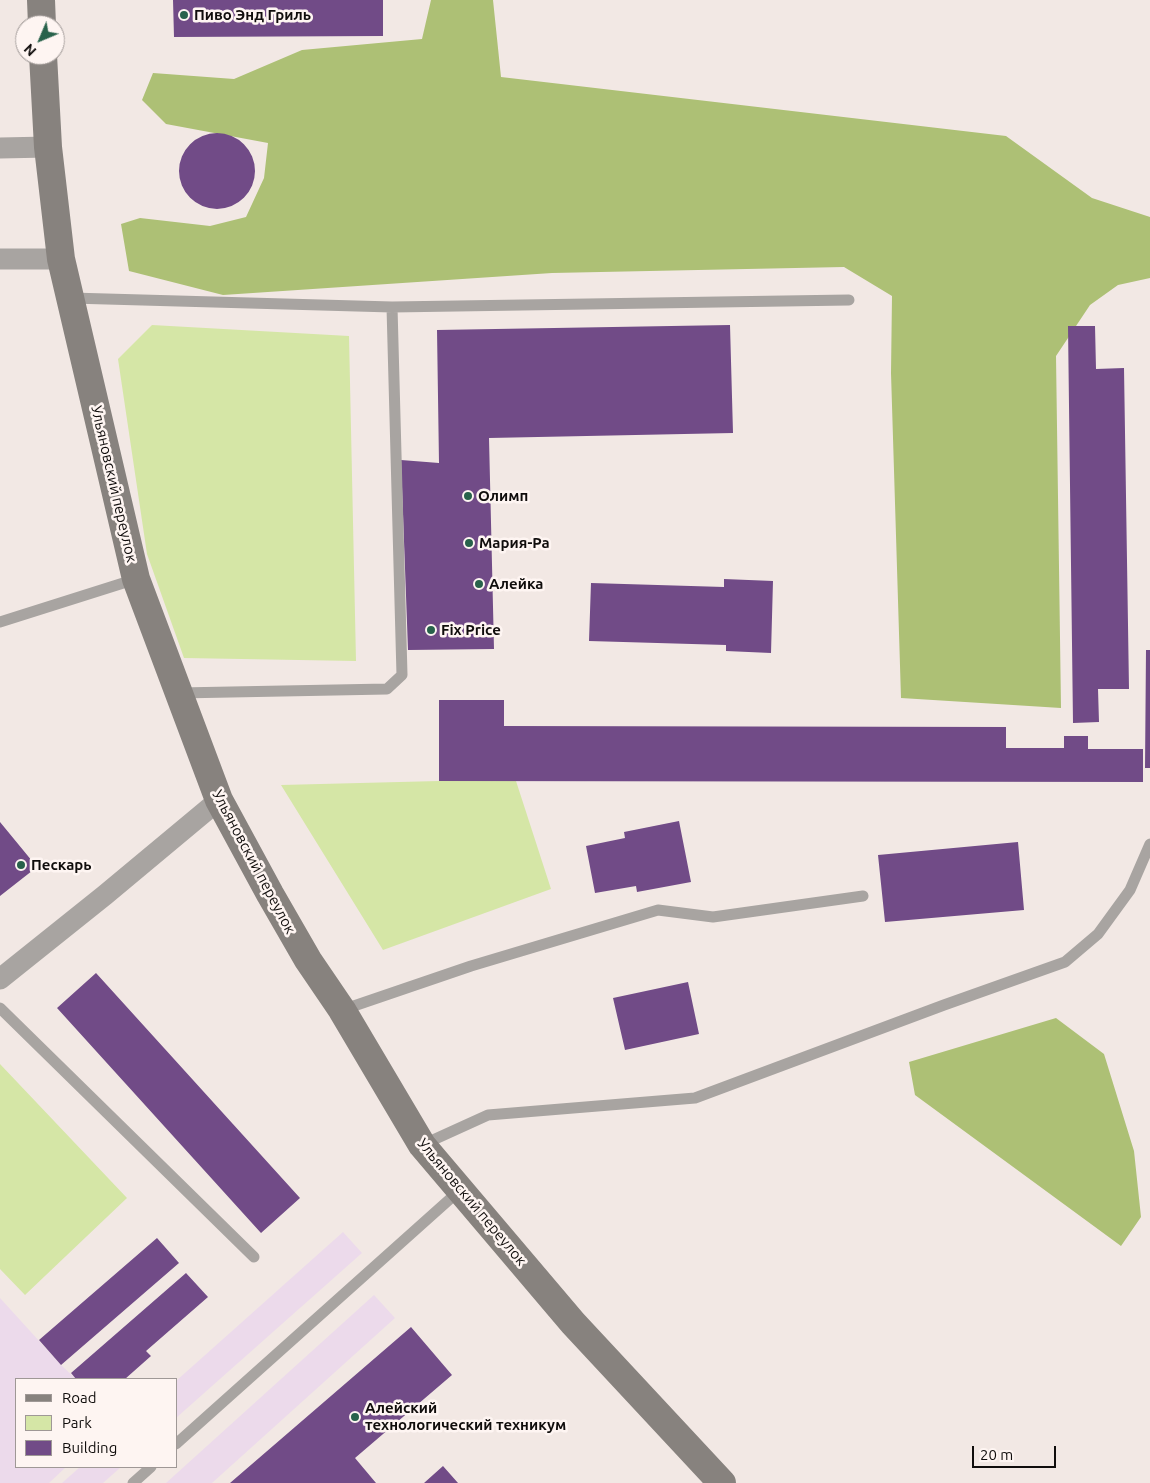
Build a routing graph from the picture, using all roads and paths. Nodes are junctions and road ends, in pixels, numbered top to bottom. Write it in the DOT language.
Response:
graph roads {
  1 [pos="41,0"];
  2 [pos="42,15"];
  3 [pos="44,65"];
  4 [pos="48,147"];
  5 [pos="0,148"];
  6 [pos="0,259"];
  7 [pos="61,259"];
  8 [pos="71,298"];
  9 [pos="849,300"];
  10 [pos="392,307"];
  11 [pos="136,579"];
  12 [pos="0,622"];
  13 [pos="179,693"];
  14 [pos="219,800"];
  15 [pos="1150,844"];
  16 [pos="863,896"];
  17 [pos="0,979"];
  18 [pos="0,1008"];
  19 [pos="342,1010"];
  20 [pos="422,1145"];
  21 [pos="460,1190"];
  22 [pos="254,1257"];
  23 [pos="178,1442"];
  24 [pos="150,1468"];
  25 [pos="133,1483"];
  26 [pos="722,1483"];
  1 -- 2 [label="main road"];
  3 -- 4 [label="main road, Ульяновский переулок"];
  4 -- 5 [label="street"];
  4 -- 7 [label="main road, Ульяновский переулок"];
  6 -- 7 [label="street"];
  7 -- 8 [label="main road, Ульяновский переулок"];
  8 -- 10 [label="lane"];
  8 -- 11 [label="main road, Ульяновский переулок"];
  9 -- 10 [label="lane"];
  10 -- 13 [label="lane"];
  11 -- 12 [label="lane"];
  11 -- 13 [label="main road, Ульяновский переулок"];
  13 -- 14 [label="main road, Ульяновский переулок"];
  14 -- 17 [label="street"];
  14 -- 19 [label="main road, Ульяновский переулок"];
  15 -- 20 [label="lane"];
  16 -- 19 [label="lane"];
  18 -- 22 [label="lane"];
  19 -- 20 [label="main road, Ульяновский переулок"];
  20 -- 21 [label="main road, Ульяновский переулок"];
  21 -- 23 [label="lane"];
  21 -- 26 [label="main road, Ульяновский переулок"];
  24 -- 25 [label="lane"];
}
